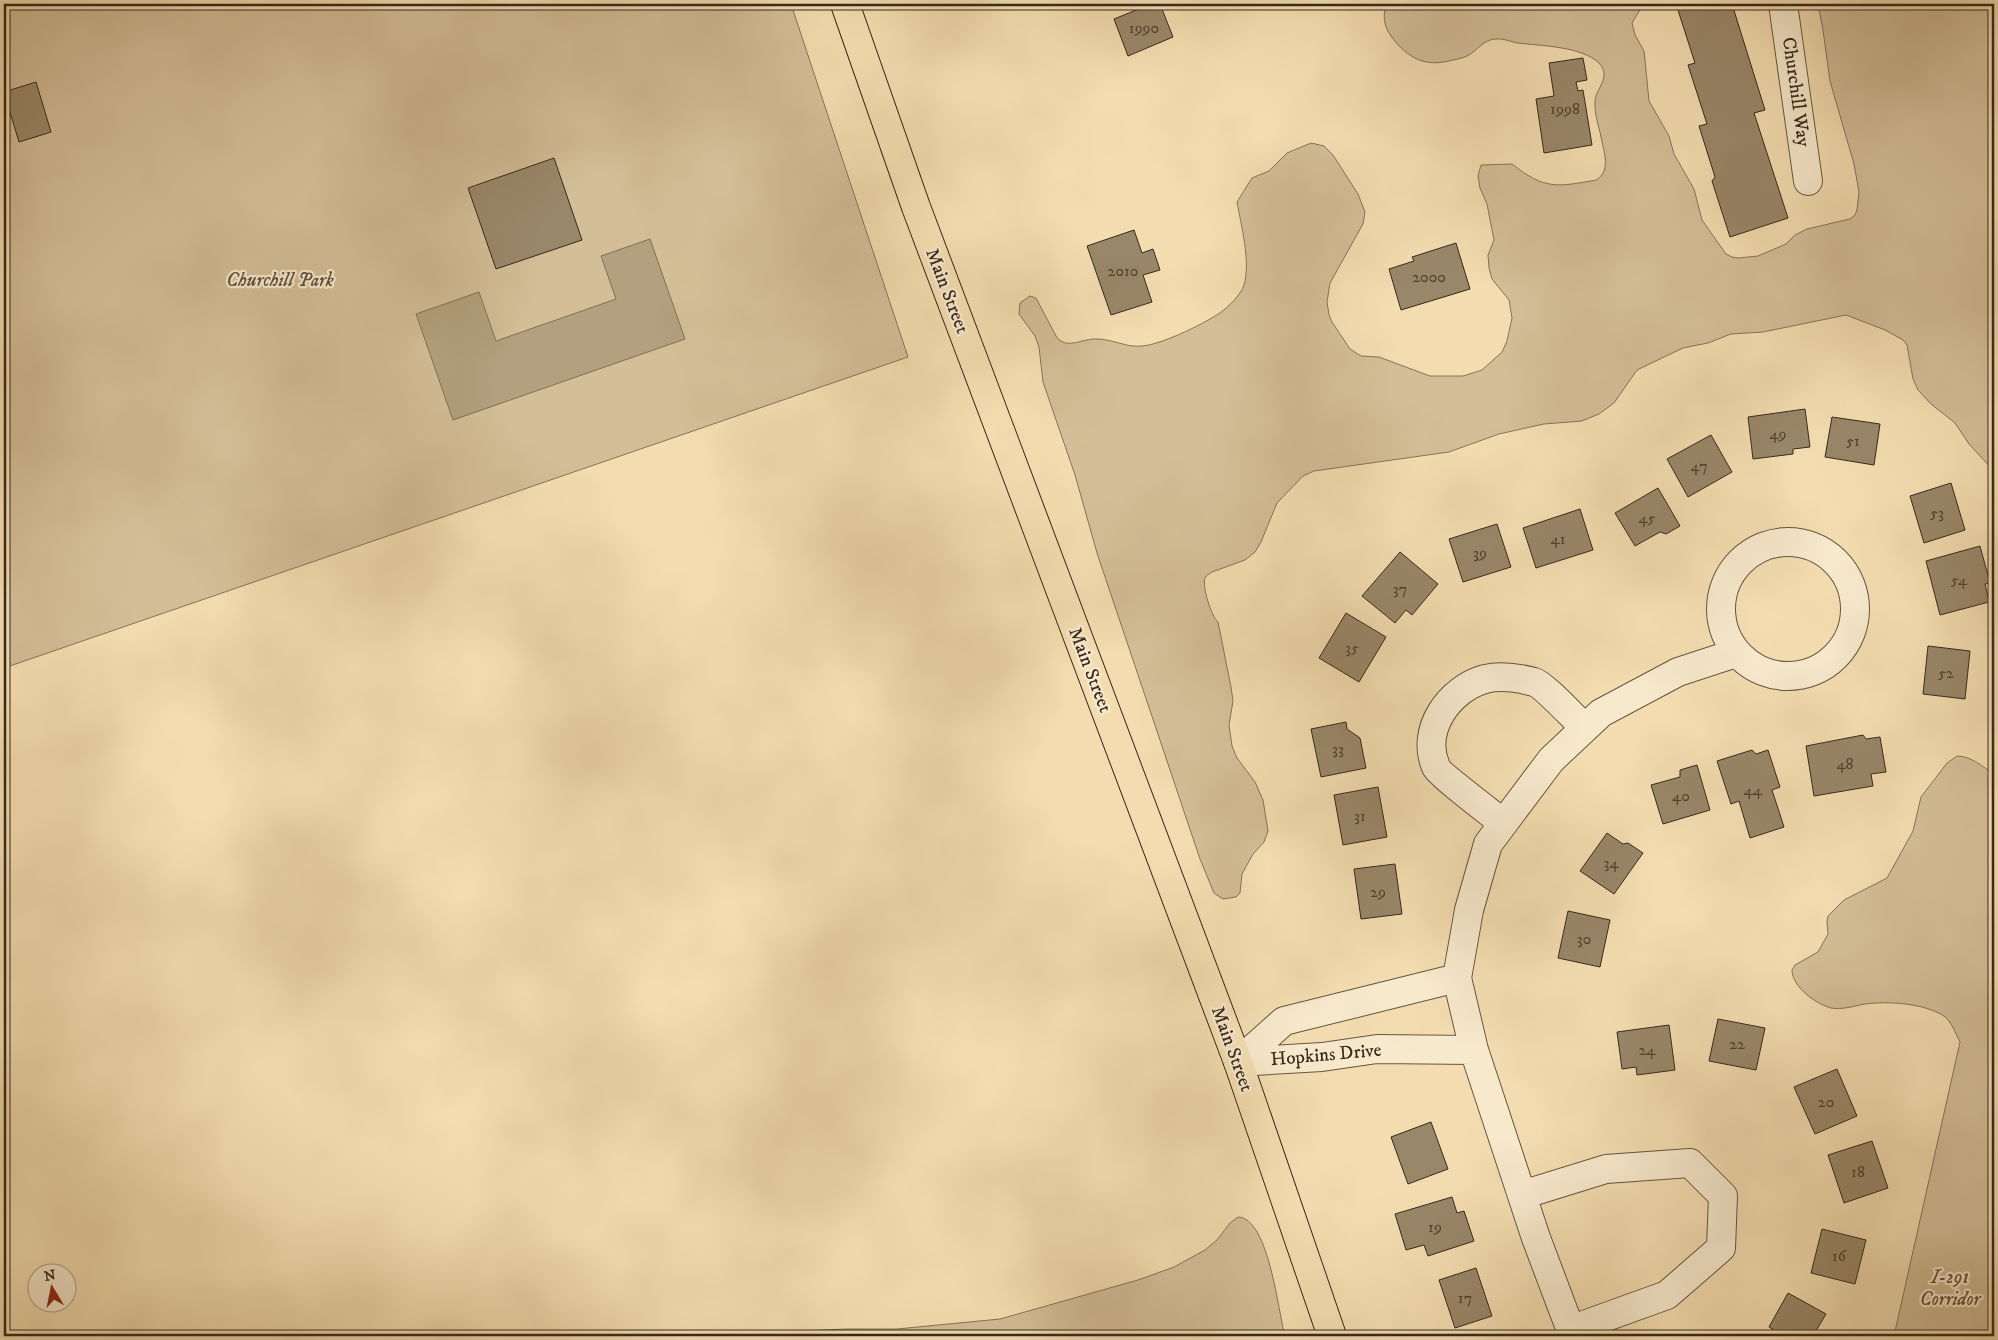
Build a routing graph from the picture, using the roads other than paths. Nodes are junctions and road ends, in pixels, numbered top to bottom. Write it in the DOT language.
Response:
graph roads {
  1 [pos="845,4"];
  2 [pos="1783,4"];
  3 [pos="1808,181"];
  4 [pos="1736,652"];
  5 [pos="1585,728"];
  6 [pos="1503,823"];
  7 [pos="1457,978"];
  8 [pos="1474,1050"];
  9 [pos="1238,1062"];
  10 [pos="1522,1195"];
  11 [pos="1571,1333"];
  12 [pos="1332,1336"];
  1 -- 9 [label="main road, Main Street"];
  2 -- 3 [label="street, Churchill Way"];
  4 -- 4 [label="street"];
  4 -- 5 [label="street"];
  5 -- 6 [label="street"];
  5 -- 6 [label="street"];
  6 -- 7 [label="street"];
  7 -- 8 [label="street"];
  7 -- 9 [label="street, Hopkins Drive"];
  8 -- 9 [label="street, Hopkins Drive"];
  8 -- 10 [label="street"];
  9 -- 12 [label="main road, Main Street"];
  10 -- 11 [label="street"];
  10 -- 11 [label="street"];
}
